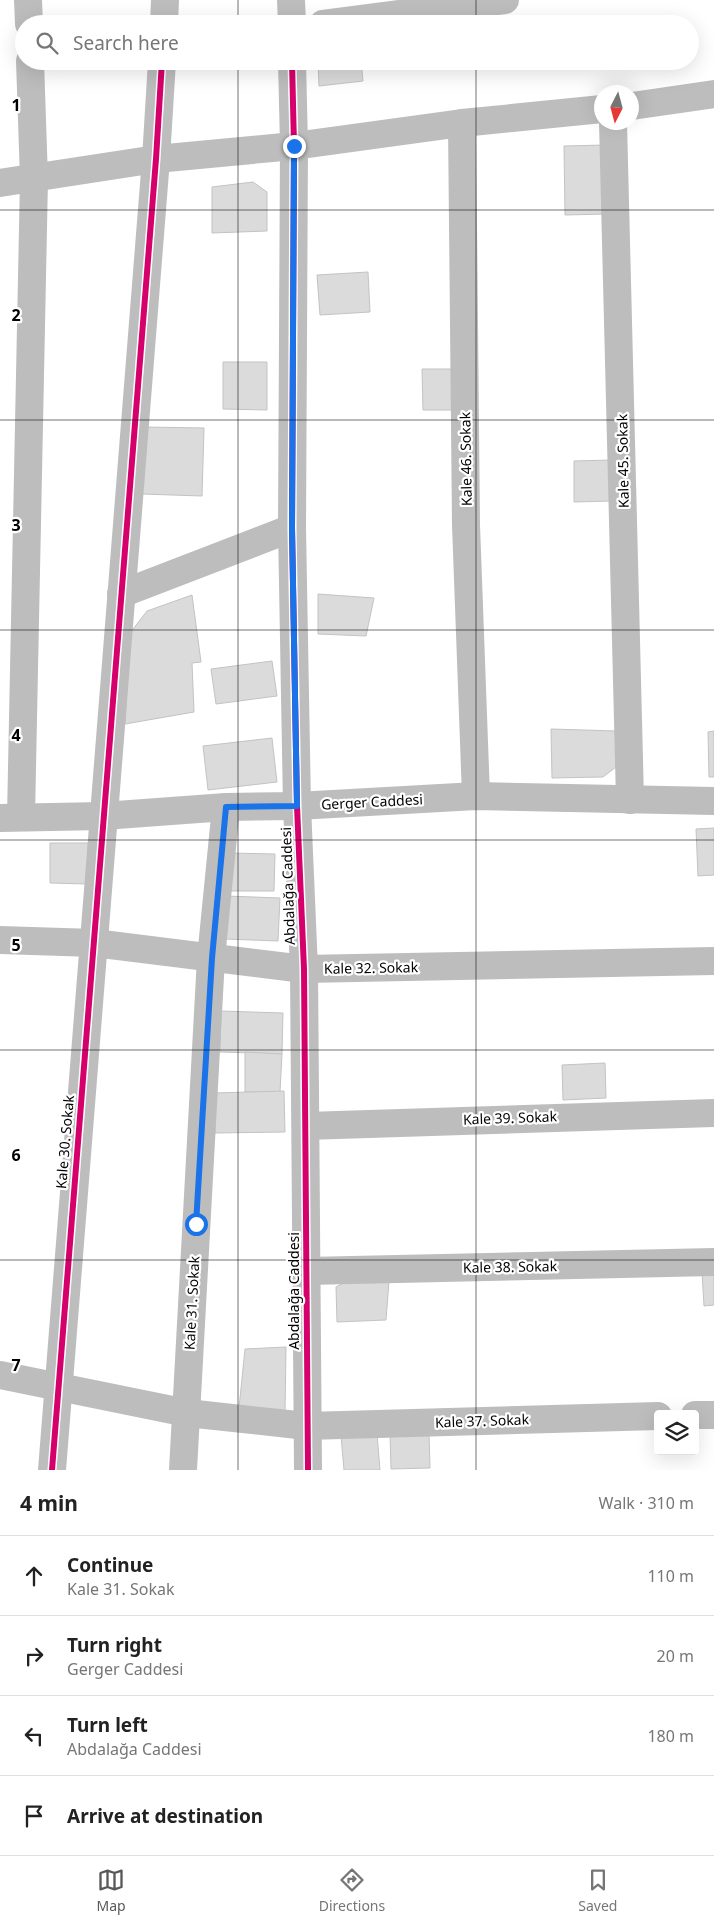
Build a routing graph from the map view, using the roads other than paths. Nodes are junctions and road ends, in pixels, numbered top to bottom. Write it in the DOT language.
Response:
graph roads {
  1 [pos="28,0"];
  2 [pos="165,0"];
  3 [pos="291,0"];
  4 [pos="505,0"];
  5 [pos="29,15"];
  6 [pos="164,15"];
  7 [pos="292,15"];
  8 [pos="391,15"];
  9 [pos="30,70"];
  10 [pos="161,70"];
  11 [pos="292,70"];
  12 [pos="714,94"];
  13 [pos="639,105"];
  14 [pos="594,110"];
  15 [pos="462,123"];
  16 [pos="613,130"];
  17 [pos="294,146"];
  18 [pos="156,159"];
  19 [pos="34,179"];
  20 [pos="0,184"];
  21 [pos="292,528"];
  22 [pos="121,594"];
  23 [pos="476,796"];
  24 [pos="630,800"];
  25 [pos="714,802"];
  26 [pos="297,806"];
  27 [pos="226,807"];
  28 [pos="103,816"];
  29 [pos="10,817"];
  30 [pos="0,940"];
  31 [pos="94,944"];
  32 [pos="212,958"];
  33 [pos="714,961"];
  34 [pos="304,969"];
  35 [pos="714,1112"];
  36 [pos="306,1126"];
  37 [pos="714,1262"];
  38 [pos="307,1271"];
  39 [pos="0,1374"];
  40 [pos="58,1388"];
  41 [pos="187,1413"];
  42 [pos="714,1415"];
  43 [pos="654,1416"];
  44 [pos="699,1416"];
  45 [pos="307,1426"];
  46 [pos="52,1470"];
  47 [pos="183,1470"];
  48 [pos="308,1470"];
  1 -- 5 [label="street"];
  2 -- 6 [label="street"];
  3 -- 7 [label="street"];
  4 -- 8 [label="street"];
  9 -- 19 [label="street"];
  10 -- 18 [label="street, Kale 30. Sokak"];
  11 -- 17 [label="street, Abdalağa Caddesi"];
  12 -- 13 [label="street"];
  14 -- 15 [label="street"];
  15 -- 17 [label="street"];
  15 -- 23 [label="street, Kale 46. Sokak"];
  16 -- 24 [label="street, Kale 45. Sokak"];
  17 -- 18 [label="street"];
  17 -- 21 [label="street, Abdalağa Caddesi"];
  18 -- 19 [label="street"];
  18 -- 22 [label="street, Kale 30. Sokak"];
  19 -- 20 [label="street"];
  19 -- 29 [label="street"];
  21 -- 22 [label="street"];
  21 -- 26 [label="street, Abdalağa Caddesi"];
  22 -- 28 [label="street, Kale 30. Sokak"];
  23 -- 24 [label="street, Gerger Caddesi"];
  23 -- 26 [label="street, Gerger Caddesi"];
  24 -- 25 [label="street, Gerger Caddesi"];
  26 -- 27 [label="street, Gerger Caddesi"];
  26 -- 34 [label="street, Abdalağa Caddesi"];
  27 -- 28 [label="street, Gerger Caddesi"];
  27 -- 32 [label="street, Kale 31. Sokak"];
  28 -- 29 [label="street, Gerger Caddesi"];
  28 -- 31 [label="street, Kale 30. Sokak"];
  30 -- 31 [label="street, Kale 32. Sokak"];
  31 -- 32 [label="street, Kale 32. Sokak"];
  31 -- 40 [label="street, Kale 30. Sokak"];
  32 -- 34 [label="street, Kale 32. Sokak"];
  32 -- 41 [label="street, Kale 31. Sokak"];
  33 -- 34 [label="street, Kale 32. Sokak"];
  34 -- 36 [label="street, Abdalağa Caddesi"];
  35 -- 36 [label="street, Kale 39. Sokak"];
  36 -- 38 [label="street, Abdalağa Caddesi"];
  37 -- 38 [label="street, Kale 38. Sokak"];
  38 -- 45 [label="street, Abdalağa Caddesi"];
  39 -- 40 [label="street, Kale 37. Sokak"];
  40 -- 41 [label="street, Kale 37. Sokak"];
  40 -- 46 [label="street, Kale 30. Sokak"];
  41 -- 45 [label="street, Kale 37. Sokak"];
  41 -- 47 [label="street, Kale 31. Sokak"];
  42 -- 44 [label="street"];
  43 -- 45 [label="street, Kale 37. Sokak"];
  45 -- 48 [label="street, Abdalağa Caddesi"];
}
